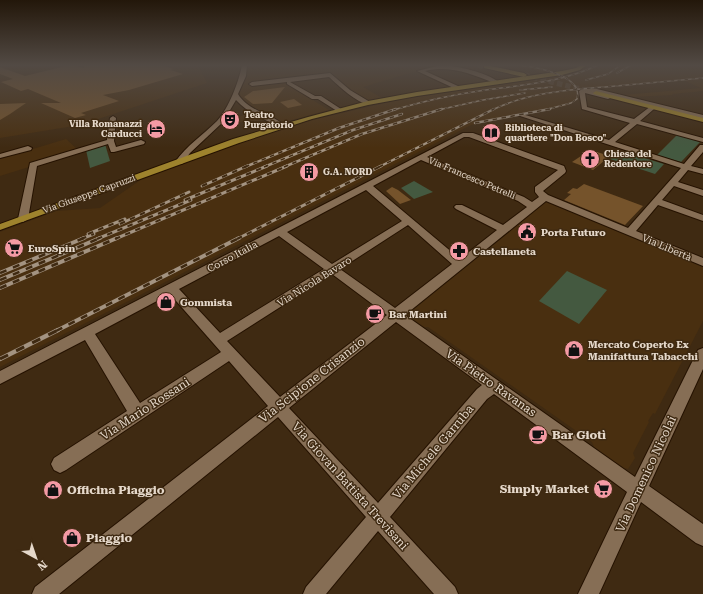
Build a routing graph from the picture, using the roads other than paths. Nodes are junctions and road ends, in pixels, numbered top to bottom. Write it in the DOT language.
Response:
graph roads {
  1 [pos="235,93"];
  2 [pos="305,93"];
  3 [pos="351,93"];
  4 [pos="430,93"];
  5 [pos="582,93"];
  6 [pos="597,93"];
  7 [pos="597,93"];
  8 [pos="368,103"];
  9 [pos="652,108"];
  10 [pos="338,110"];
  11 [pos="520,115"];
  12 [pos="113,118"];
  13 [pos="703,119"];
  14 [pos="636,122"];
  15 [pos="282,126"];
  16 [pos="703,140"];
  17 [pos="110,141"];
  18 [pos="141,142"];
  19 [pos="610,143"];
  20 [pos="703,147"];
  21 [pos="28,148"];
  22 [pos="0,156"];
  23 [pos="421,157"];
  24 [pos="179,162"];
  25 [pos="686,166"];
  26 [pos="703,172"];
  27 [pos="673,182"];
  28 [pos="366,185"];
  29 [pos="703,193"];
  30 [pos="535,200"];
  31 [pos="657,201"];
  32 [pos="459,207"];
  33 [pos="703,218"];
  34 [pos="23,219"];
  35 [pos="408,221"];
  36 [pos="0,227"];
  37 [pos="504,228"];
  38 [pos="280,231"];
  39 [pos="630,232"];
  40 [pos="703,262"];
  41 [pos="459,264"];
  42 [pos="332,269"];
  43 [pos="171,288"];
  44 [pos="395,315"];
  45 [pos="87,332"];
  46 [pos="219,340"];
  47 [pos="230,353"];
  48 [pos="703,355"];
  49 [pos="0,378"];
  50 [pos="494,385"];
  51 [pos="278,406"];
  52 [pos="137,413"];
  53 [pos="60,464"];
  54 [pos="638,489"];
  55 [pos="378,517"];
  56 [pos="703,536"];
  57 [pos="42,594"];
  58 [pos="313,594"];
  59 [pos="448,594"];
  60 [pos="588,594"];
  1 -- 15 [label="street"];
  1 -- 24 [label="street"];
  2 -- 10 [label="street"];
  3 -- 8 [label="street"];
  4 -- 8 [label="main road, Via Giuseppe Capruzzi"];
  5 -- 14 [label="street"];
  6 -- 9 [label="street"];
  7 -- 13 [label="main road"];
  8 -- 10 [label="main road, Via Giuseppe Capruzzi"];
  9 -- 13 [label="street"];
  9 -- 14 [label="street"];
  10 -- 15 [label="main road, Via Giuseppe Capruzzi"];
  11 -- 19 [label="street"];
  12 -- 17 [label="street"];
  14 -- 16 [label="street"];
  14 -- 19 [label="street"];
  15 -- 24 [label="main road, Via Giuseppe Capruzzi"];
  17 -- 18 [label="street"];
  17 -- 34 [label="street"];
  19 -- 25 [label="street"];
  20 -- 25 [label="street"];
  21 -- 22 [label="street"];
  23 -- 28 [label="street, Corso Italia"];
  23 -- 30 [label="street, Via Francesco Petrelli"];
  23 -- 30 [label="street, Corso Italia"];
  24 -- 34 [label="main road, Via Giuseppe Capruzzi"];
  25 -- 26 [label="street"];
  25 -- 27 [label="street"];
  27 -- 29 [label="street"];
  27 -- 31 [label="street"];
  28 -- 35 [label="street"];
  28 -- 38 [label="street, Corso Italia"];
  30 -- 37 [label="street, Via Scipione Crisanzio"];
  30 -- 39 [label="street, Via Francesco Petrelli"];
  31 -- 33 [label="street"];
  31 -- 39 [label="street"];
  32 -- 37 [label="street"];
  34 -- 36 [label="main road, Via Giuseppe Capruzzi"];
  35 -- 41 [label="street"];
  35 -- 42 [label="street, Via Nicola Bavaro"];
  37 -- 41 [label="street, Via Scipione Crisanzio"];
  38 -- 42 [label="street, Via Pietro Ravanas"];
  38 -- 43 [label="street, Corso Italia"];
  39 -- 40 [label="street, Via Libertà"];
  41 -- 44 [label="street, Via Scipione Crisanzio"];
  42 -- 44 [label="street, Via Pietro Ravanas"];
  42 -- 46 [label="street, Via Nicola Bavaro"];
  43 -- 45 [label="street, Corso Italia"];
  43 -- 46 [label="street, Via Giovan Battista Trevisani"];
  44 -- 50 [label="street, Via Pietro Ravanas"];
  44 -- 51 [label="street, Via Scipione Crisanzio"];
  45 -- 49 [label="street, Corso Italia"];
  45 -- 52 [label="street"];
  46 -- 47 [label="street, Via Giovan Battista Trevisani"];
  47 -- 51 [label="street, Via Giovan Battista Trevisani"];
  47 -- 52 [label="street, Via Mario Rossani"];
  48 -- 54 [label="street, Via Domenico Nicolai"];
  50 -- 54 [label="street, Via Pietro Ravanas"];
  50 -- 55 [label="street, Via Michele Garruba"];
  51 -- 55 [label="street, Via Giovan Battista Trevisani"];
  51 -- 57 [label="street, Via Scipione Crisanzio"];
  52 -- 53 [label="street, Via Mario Rossani"];
  54 -- 56 [label="street, Via Pietro Ravanas"];
  54 -- 60 [label="street, Via Domenico Nicolai"];
  55 -- 58 [label="street, Via Michele Garruba"];
  55 -- 59 [label="street, Via Giovan Battista Trevisani"];
}
